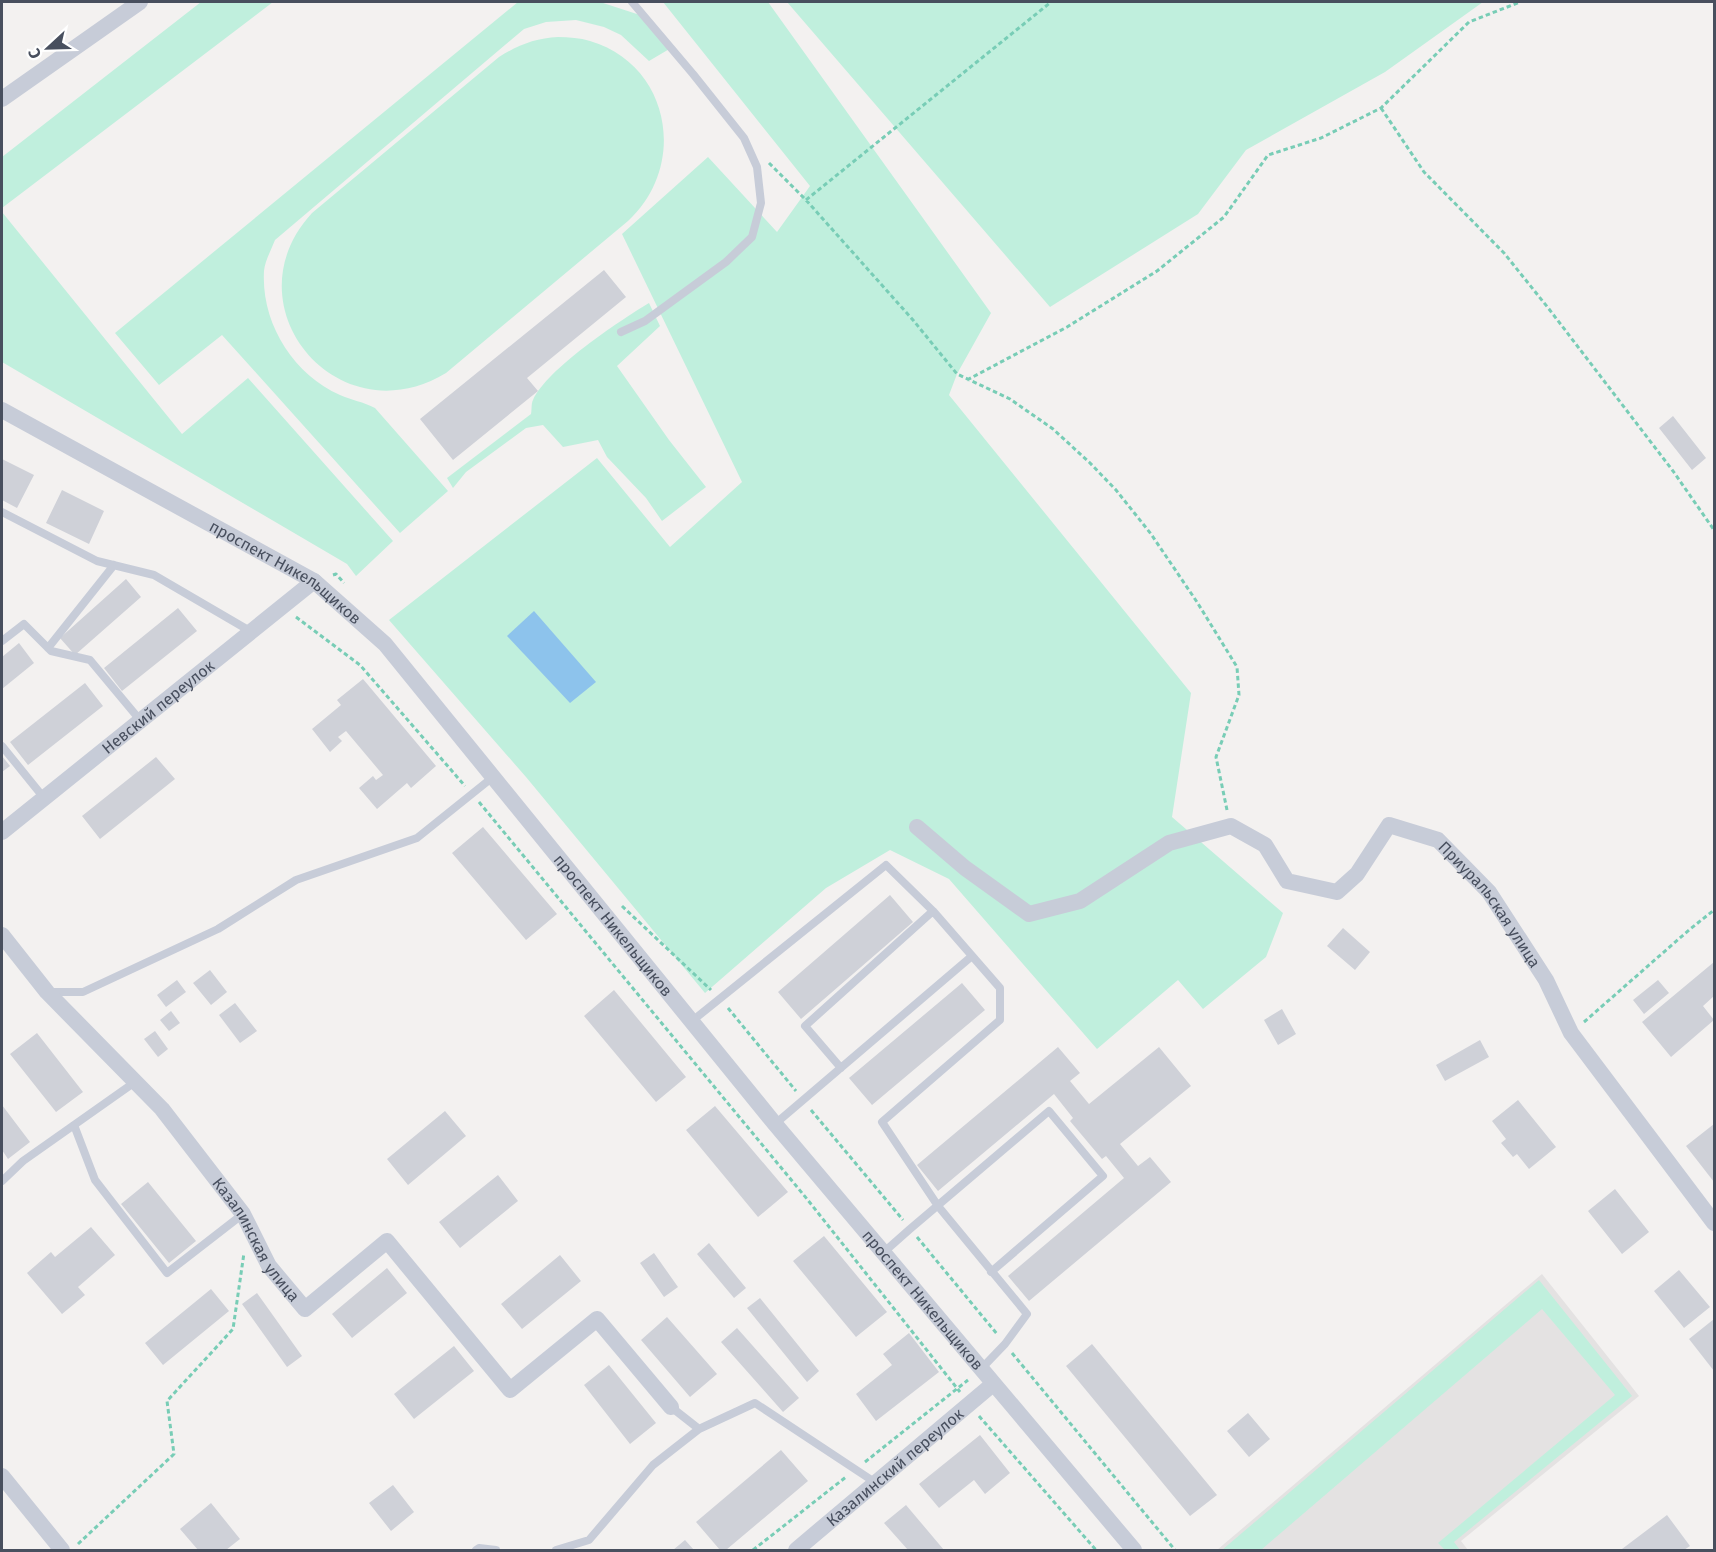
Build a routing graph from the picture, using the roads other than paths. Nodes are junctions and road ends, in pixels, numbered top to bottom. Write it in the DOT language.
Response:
graph roads {
  1 [pos="140,2"];
  2 [pos="632,2"];
  3 [pos="2,99"];
  4 [pos="621,332"];
  5 [pos="2,410"];
  6 [pos="2,512"];
  7 [pos="114,566"];
  8 [pos="314,581"];
  9 [pos="250,631"];
  10 [pos="2,641"];
  11 [pos="48,648"];
  12 [pos="140,720"];
  13 [pos="2,746"];
  14 [pos="493,777"];
  15 [pos="44,798"];
  16 [pos="917,827"];
  17 [pos="2,832"];
  18 [pos="933,911"];
  19 [pos="2,935"];
  20 [pos="972,956"];
  21 [pos="47,992"];
  22 [pos="692,1021"];
  23 [pos="841,1068"];
  24 [pos="135,1082"];
  25 [pos="775,1124"];
  26 [pos="74,1125"];
  27 [pos="2,1181"];
  28 [pos="938,1206"];
  29 [pos="246,1219"];
  30 [pos="1714,1223"];
  31 [pos="884,1252"];
  32 [pos="991,1272"];
  33 [pos="981,1369"];
  34 [pos="993,1384"];
  35 [pos="671,1407"];
  36 [pos="699,1429"];
  37 [pos="2,1476"];
  38 [pos="876,1483"];
  39 [pos="62,1551"];
  40 [pos="476,1551"];
  41 [pos="496,1551"];
  42 [pos="556,1551"];
  43 [pos="796,1551"];
  44 [pos="1134,1551"];
  1 -- 3 [label="street"];
  2 -- 4 [label="lane"];
  5 -- 8 [label="street, проспект Никельщиков"];
  6 -- 7 [label="lane"];
  7 -- 9 [label="lane"];
  7 -- 11 [label="lane"];
  8 -- 9 [label="street, Невский переулок"];
  8 -- 14 [label="street, проспект Никельщиков"];
  9 -- 12 [label="street, Невский переулок"];
  10 -- 11 [label="lane"];
  11 -- 12 [label="lane"];
  12 -- 15 [label="street, Невский переулок"];
  13 -- 15 [label="lane"];
  14 -- 21 [label="lane"];
  14 -- 22 [label="street, проспект Никельщиков"];
  15 -- 17 [label="street, Невский переулок"];
  16 -- 30 [label="street, Приуральская улица"];
  18 -- 20 [label="lane"];
  18 -- 22 [label="lane"];
  18 -- 23 [label="lane"];
  19 -- 21 [label="street, Казалинская улица"];
  20 -- 23 [label="lane"];
  20 -- 28 [label="lane"];
  21 -- 24 [label="street, Казалинская улица"];
  22 -- 25 [label="street, проспект Никельщиков"];
  23 -- 25 [label="lane"];
  24 -- 26 [label="lane"];
  24 -- 29 [label="street, Казалинская улица"];
  25 -- 31 [label="street, проспект Никельщиков"];
  26 -- 27 [label="lane"];
  26 -- 29 [label="lane"];
  28 -- 31 [label="lane"];
  28 -- 32 [label="lane"];
  28 -- 32 [label="lane"];
  29 -- 35 [label="street, Казалинская улица"];
  31 -- 33 [label="street, проспект Никельщиков"];
  32 -- 33 [label="lane"];
  33 -- 34 [label="street, проспект Никельщиков"];
  34 -- 38 [label="street, Казалинский переулок"];
  34 -- 44 [label="street, проспект Никельщиков"];
  35 -- 36 [label="lane"];
  36 -- 38 [label="lane"];
  36 -- 42 [label="lane"];
  37 -- 39 [label="street"];
  38 -- 43 [label="street, Казалинский переулок"];
  40 -- 41 [label="lane"];
}
